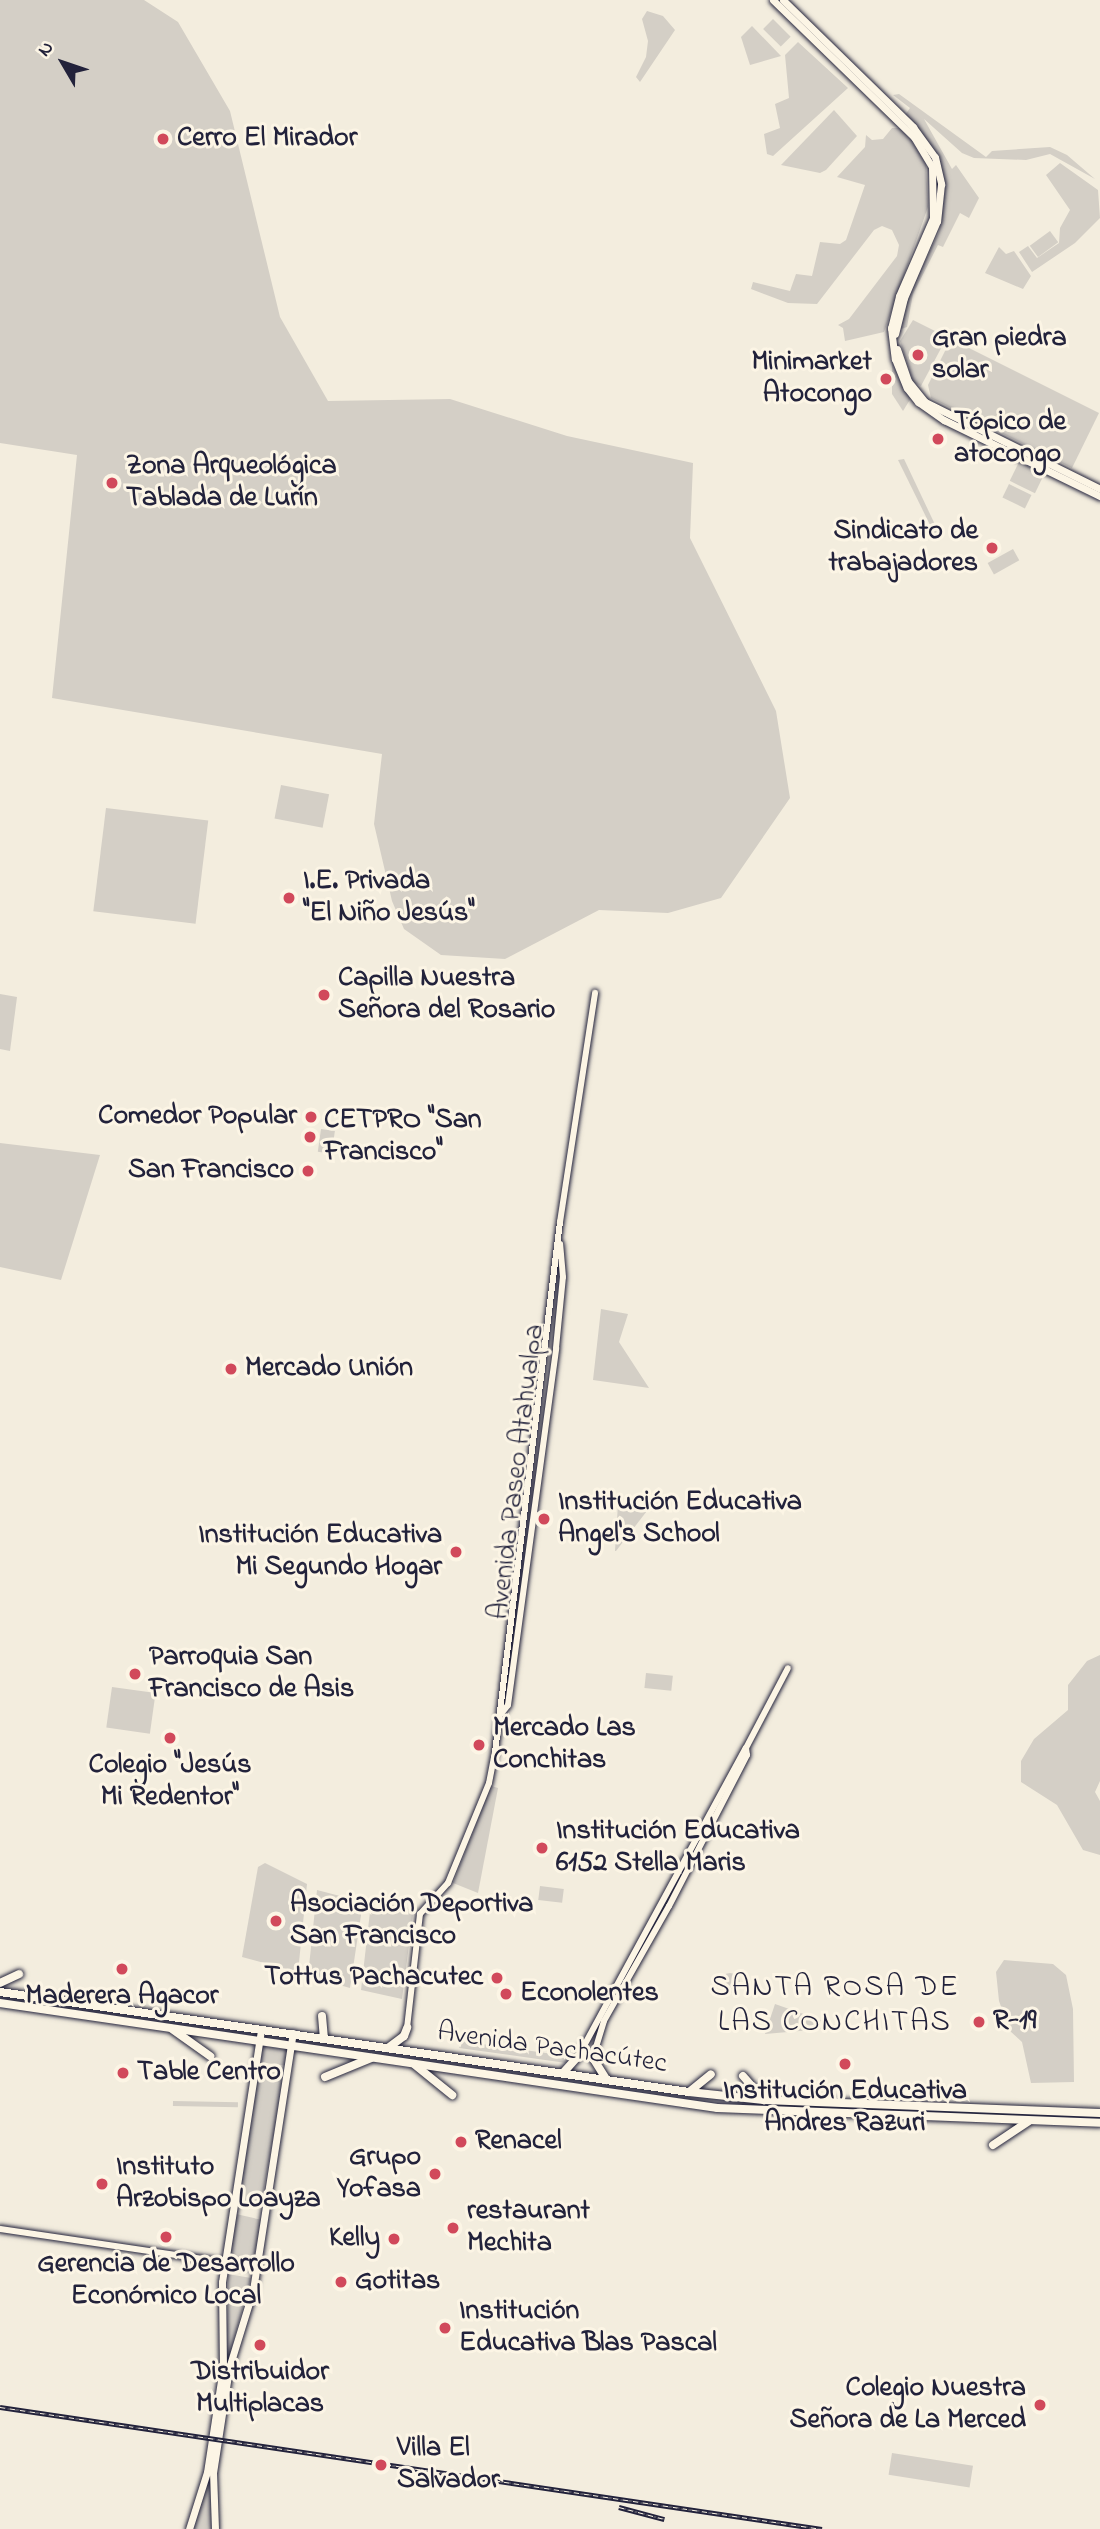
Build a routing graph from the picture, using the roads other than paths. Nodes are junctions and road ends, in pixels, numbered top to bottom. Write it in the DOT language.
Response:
graph roads {
  1 [pos="773,0"];
  2 [pos="783,0"];
  3 [pos="1100,489"];
  4 [pos="1100,496"];
  5 [pos="595,993"];
  6 [pos="559,1232"];
  7 [pos="788,1668"];
  8 [pos="501,1714"];
  9 [pos="746,1748"];
  10 [pos="19,1973"];
  11 [pos="0,1983"];
  12 [pos="0,1992"];
  13 [pos="0,2003"];
  14 [pos="322,2016"];
  15 [pos="170,2028"];
  16 [pos="407,2028"];
  17 [pos="261,2029"];
  18 [pos="293,2033"];
  19 [pos="324,2038"];
  20 [pos="259,2040"];
  21 [pos="585,2042"];
  22 [pos="597,2045"];
  23 [pos="291,2046"];
  24 [pos="388,2048"];
  25 [pos="579,2054"];
  26 [pos="210,2056"];
  27 [pos="374,2057"];
  28 [pos="593,2058"];
  29 [pos="413,2063"];
  30 [pos="563,2073"];
  31 [pos="711,2074"];
  32 [pos="743,2076"];
  33 [pos="325,2077"];
  34 [pos="607,2080"];
  35 [pos="630,2084"];
  36 [pos="688,2092"];
  37 [pos="452,2095"];
  38 [pos="629,2095"];
  39 [pos="764,2100"];
  40 [pos="859,2104"];
  41 [pos="1100,2113"];
  42 [pos="859,2114"];
  43 [pos="1030,2120"];
  44 [pos="1100,2123"];
  45 [pos="993,2145"];
  46 [pos="0,2229"];
  47 [pos="225,2263"];
  48 [pos="257,2267"];
  49 [pos="189,2529"];
  50 [pos="215,2529"];
  1 -- 4 [label="main road"];
  2 -- 3 [label="main road"];
  5 -- 6 [label="street, Avenida Paseo Atahualpa"];
  6 -- 8 [label="street, Avenida Paseo Atahualpa"];
  6 -- 8 [label="street, Avenida Paseo Atahualpa"];
  7 -- 9 [label="street"];
  8 -- 16 [label="street, Avenida Paseo Atahualpa"];
  9 -- 21 [label="street"];
  9 -- 22 [label="street"];
  10 -- 11 [label="main road"];
  12 -- 17 [label="main road, Avenida Pachacútec"];
  13 -- 15 [label="main road, Avenida Pachacútec"];
  14 -- 19 [label="main road"];
  15 -- 20 [label="main road, Avenida Pachacútec"];
  15 -- 26 [label="main road"];
  16 -- 24 [label="main road"];
  17 -- 18 [label="main road, Avenida Pachacútec"];
  17 -- 20 [label="main road"];
  18 -- 19 [label="main road, Avenida Pachacútec"];
  18 -- 23 [label="main road"];
  19 -- 24 [label="main road, Avenida Pachacútec"];
  20 -- 23 [label="main road, Avenida Pachacútec"];
  20 -- 47 [label="main road"];
  21 -- 22 [label="street"];
  21 -- 25 [label="street"];
  22 -- 28 [label="street"];
  23 -- 27 [label="main road, Avenida Pachacútec"];
  23 -- 48 [label="main road"];
  24 -- 30 [label="main road, Avenida Pachacútec"];
  25 -- 30 [label="main road"];
  27 -- 29 [label="main road, Avenida Pachacútec"];
  27 -- 33 [label="main road"];
  28 -- 34 [label="main road"];
  29 -- 37 [label="main road"];
  29 -- 38 [label="main road, Avenida Pachacútec"];
  30 -- 34 [label="main road, Avenida Pachacútec"];
  31 -- 36 [label="main road"];
  32 -- 39 [label="main road"];
  34 -- 35 [label="main road, Avenida Pachacútec"];
  35 -- 36 [label="main road, Avenida Pachacútec"];
  35 -- 38 [label="main road"];
  36 -- 39 [label="main road, Avenida Pachacútec"];
  38 -- 42 [label="main road, Avenida Pachacútec"];
  39 -- 40 [label="main road, Avenida Pachacútec"];
  40 -- 41 [label="main road, Avenida Pachacútec"];
  40 -- 42 [label="main road"];
  42 -- 43 [label="main road, Avenida Pachacútec"];
  43 -- 44 [label="main road, Avenida Pachacútec"];
  43 -- 45 [label="main road"];
  46 -- 47 [label="street"];
  47 -- 48 [label="street"];
  47 -- 49 [label="main road"];
  48 -- 50 [label="main road"];
}
